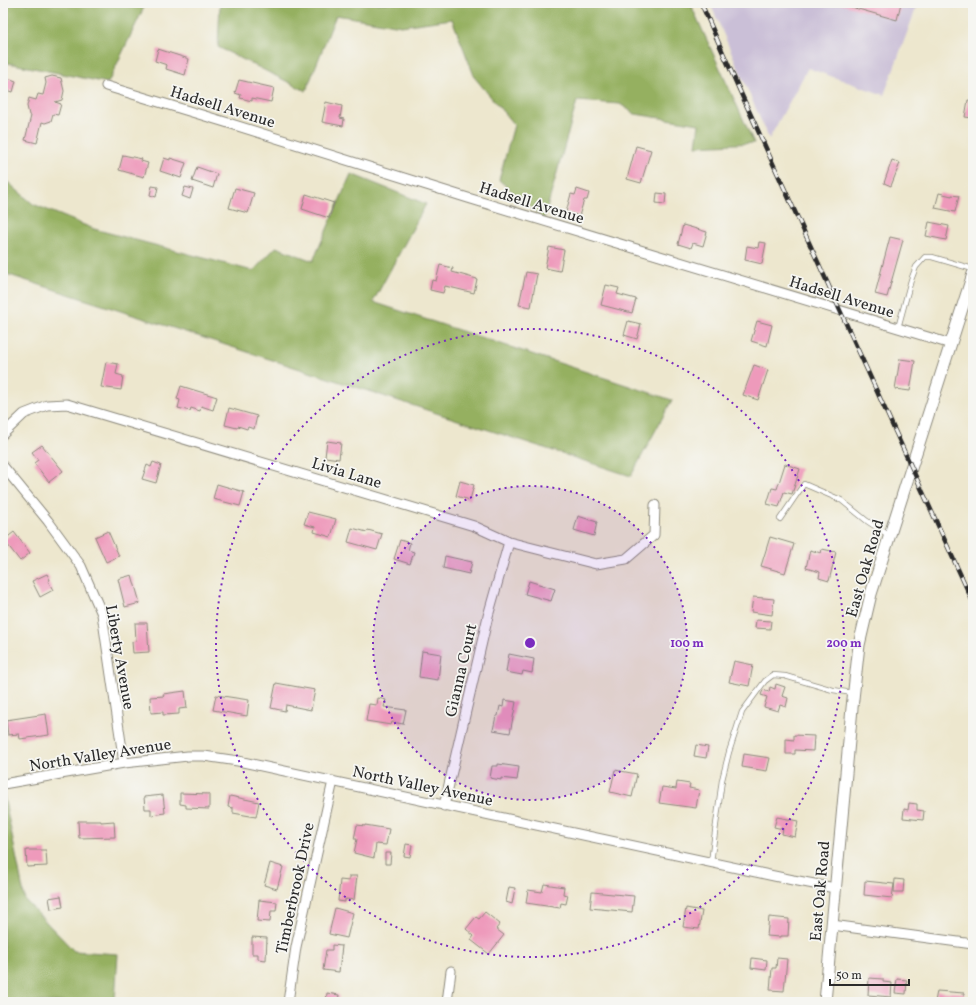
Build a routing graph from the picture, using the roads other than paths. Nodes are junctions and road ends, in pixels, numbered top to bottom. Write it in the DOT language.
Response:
graph roads {
  1 [pos="106,86"];
  2 [pos="973,269"];
  3 [pos="973,274"];
  4 [pos="898,328"];
  5 [pos="951,344"];
  6 [pos="3,434"];
  7 [pos="3,466"];
  8 [pos="655,505"];
  9 [pos="780,519"];
  10 [pos="890,536"];
  11 [pos="509,542"];
  12 [pos="853,693"];
  13 [pos="124,763"];
  14 [pos="333,781"];
  15 [pos="3,784"];
  16 [pos="444,806"];
  17 [pos="711,862"];
  18 [pos="835,888"];
  19 [pos="832,925"];
  20 [pos="973,944"];
  21 [pos="451,971"];
  22 [pos="288,1002"];
  23 [pos="447,1002"];
  24 [pos="825,1002"];
  1 -- 4 [label="street, Hadsell Avenue"];
  2 -- 4 [label="lane"];
  3 -- 5 [label="street, East Oak Road"];
  4 -- 5 [label="street, Hadsell Avenue"];
  5 -- 10 [label="street, East Oak Road"];
  6 -- 11 [label="street, Livia Lane"];
  7 -- 13 [label="street, Liberty Avenue"];
  8 -- 11 [label="street, Livia Lane"];
  9 -- 10 [label="lane"];
  10 -- 12 [label="street, East Oak Road"];
  11 -- 16 [label="street, Gianna Court"];
  12 -- 17 [label="lane"];
  12 -- 18 [label="street, East Oak Road"];
  13 -- 14 [label="street, North Valley Avenue"];
  13 -- 15 [label="street, North Valley Avenue"];
  14 -- 16 [label="street, North Valley Avenue"];
  14 -- 22 [label="street, Timberbrook Drive"];
  16 -- 17 [label="street, North Valley Avenue"];
  17 -- 18 [label="street, North Valley Avenue"];
  18 -- 19 [label="street, East Oak Road"];
  19 -- 20 [label="street"];
  19 -- 24 [label="street, East Oak Road"];
  21 -- 23 [label="street"];
}
